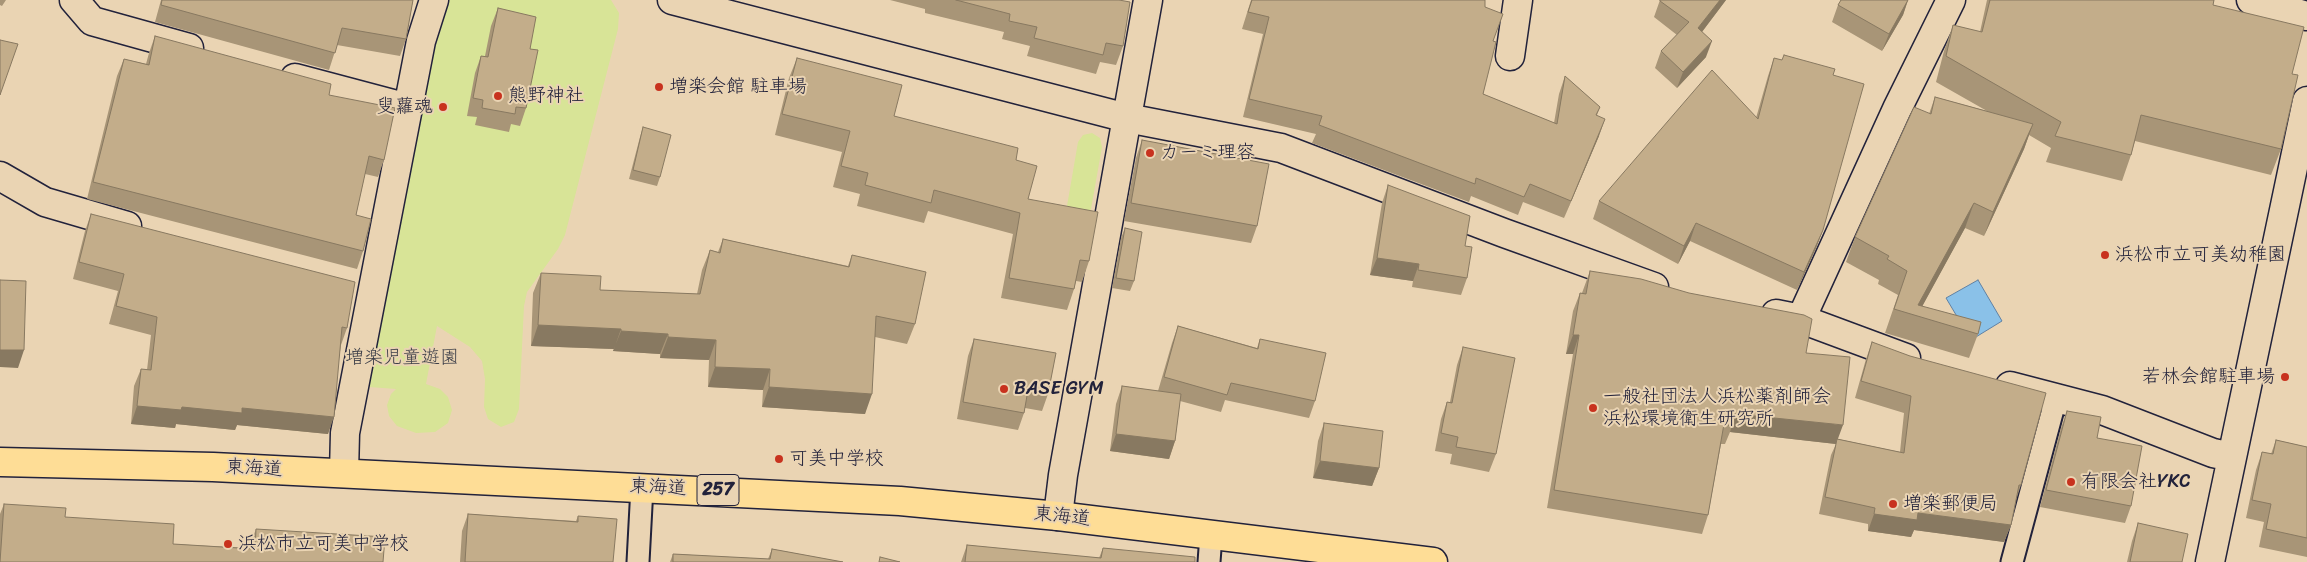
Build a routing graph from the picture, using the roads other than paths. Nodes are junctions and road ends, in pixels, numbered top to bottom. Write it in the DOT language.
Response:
graph roads {
  1 [pos="74,0"];
  2 [pos="434,0"];
  3 [pos="672,0"];
  4 [pos="1148,0"];
  5 [pos="1518,0"];
  6 [pos="1951,0"];
  7 [pos="2251,0"];
  8 [pos="2307,16"];
  9 [pos="215,56"];
  10 [pos="1510,56"];
  11 [pos="272,72"];
  12 [pos="2307,101"];
  13 [pos="408,108"];
  14 [pos="1127,118"];
  15 [pos="0,176"];
  16 [pos="150,232"];
  17 [pos="1678,294"];
  18 [pos="1753,309"];
  19 [pos="1801,319"];
  20 [pos="1933,366"];
  21 [pos="1990,380"];
  22 [pos="2056,398"];
  23 [pos="2232,457"];
  24 [pos="0,462"];
  25 [pos="344,473"];
  26 [pos="642,487"];
  27 [pos="1058,516"];
  28 [pos="1211,535"];
  29 [pos="1357,558"];
  30 [pos="638,562"];
  31 [pos="1209,562"];
  32 [pos="1432,562"];
  33 [pos="2012,562"];
  34 [pos="2210,562"];
  1 -- 9 [label="street"];
  2 -- 13 [label="street"];
  3 -- 14 [label="street"];
  4 -- 14 [label="street"];
  5 -- 10 [label="street"];
  6 -- 19 [label="street"];
  7 -- 8 [label="street"];
  11 -- 13 [label="street"];
  12 -- 23 [label="street"];
  13 -- 25 [label="street"];
  14 -- 17 [label="street"];
  14 -- 27 [label="street"];
  15 -- 16 [label="street"];
  18 -- 19 [label="street"];
  19 -- 20 [label="street"];
  21 -- 22 [label="street"];
  22 -- 23 [label="street"];
  22 -- 33 [label="lane"];
  23 -- 34 [label="street"];
  24 -- 25 [label="highway, 東海道 / 257"];
  25 -- 26 [label="highway, 東海道 / 257"];
  26 -- 27 [label="highway, 東海道 / 257"];
  26 -- 30 [label="lane"];
  27 -- 28 [label="highway, 東海道 / 257"];
  28 -- 29 [label="highway, 東海道 / 257"];
  28 -- 31 [label="lane"];
  29 -- 32 [label="highway, 東海道 / 257"];
}
